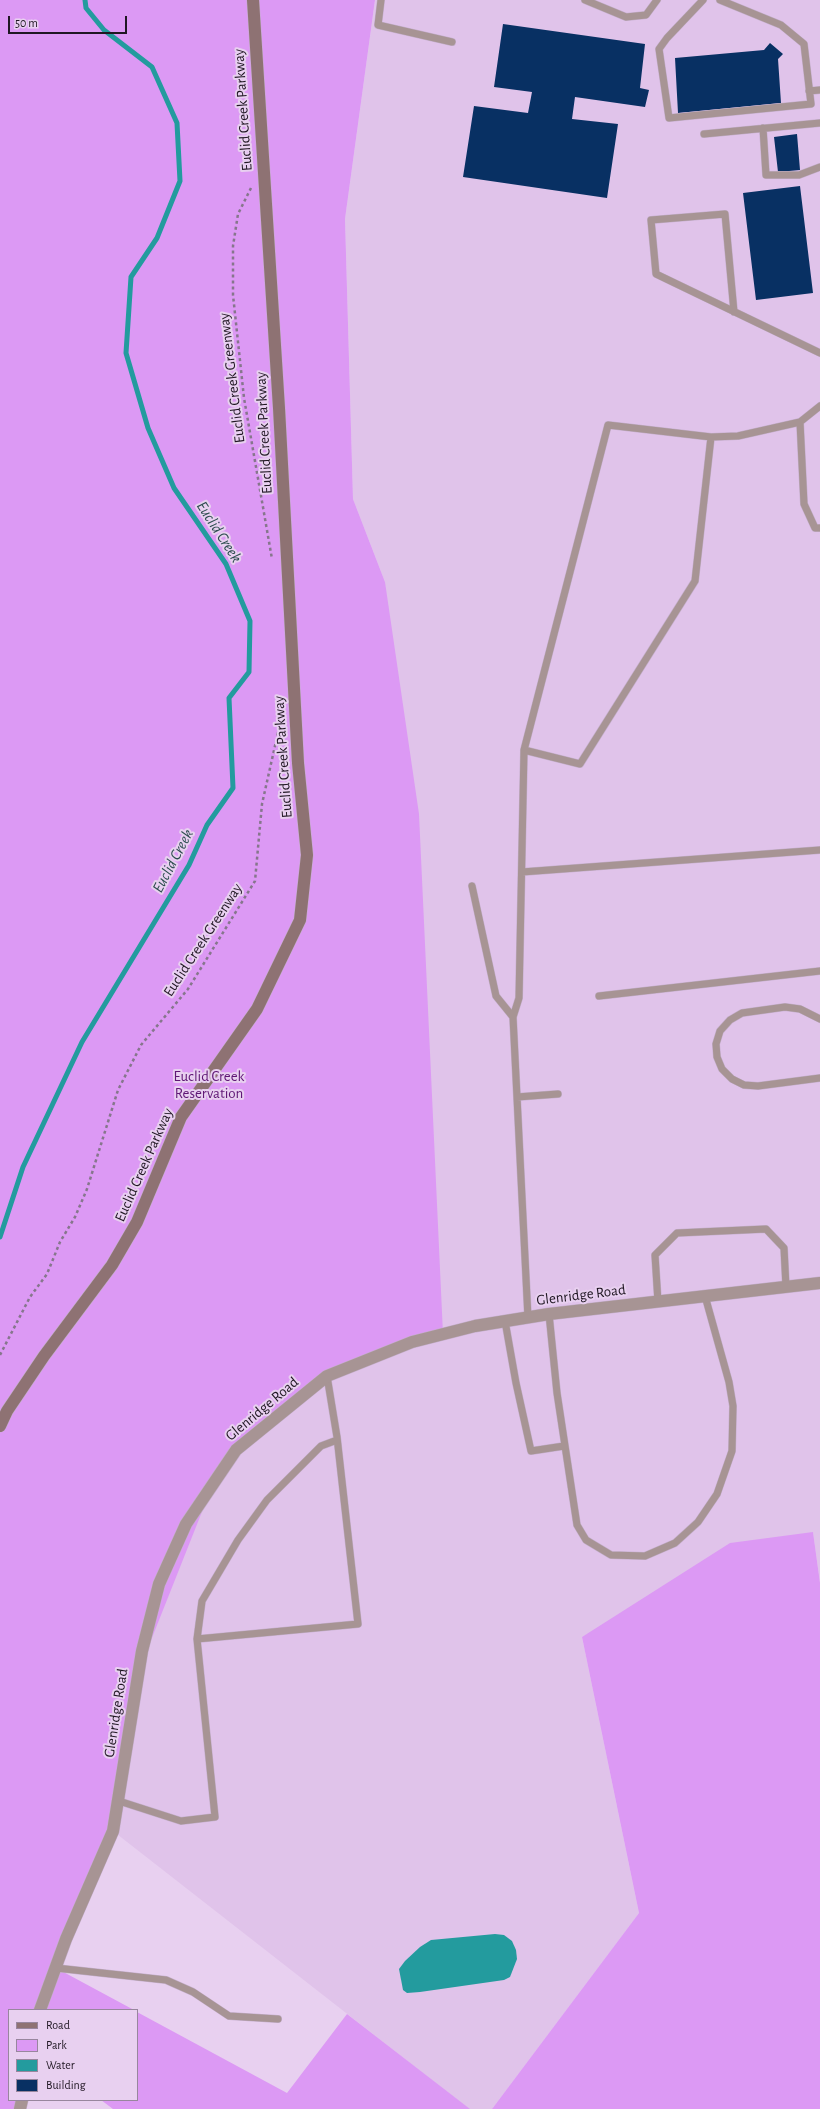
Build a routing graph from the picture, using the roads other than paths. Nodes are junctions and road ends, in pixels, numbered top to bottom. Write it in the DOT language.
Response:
graph roads {
  1 [pos="253,0"];
  2 [pos="382,0"];
  3 [pos="585,0"];
  4 [pos="657,0"];
  5 [pos="703,0"];
  6 [pos="720,0"];
  7 [pos="452,42"];
  8 [pos="820,90"];
  9 [pos="809,91"];
  10 [pos="820,123"];
  11 [pos="763,128"];
  12 [pos="704,134"];
  13 [pos="820,167"];
  14 [pos="734,312"];
  15 [pos="820,353"];
  16 [pos="820,406"];
  17 [pos="800,422"];
  18 [pos="710,437"];
  19 [pos="820,528"];
  20 [pos="524,750"];
  21 [pos="820,850"];
  22 [pos="522,872"];
  23 [pos="472,886"];
  24 [pos="820,971"];
  25 [pos="599,996"];
  26 [pos="513,1017"];
  27 [pos="820,1019"];
  28 [pos="820,1078"];
  29 [pos="558,1094"];
  30 [pos="517,1097"];
  31 [pos="820,1283"];
  32 [pos="786,1287"];
  33 [pos="705,1296"];
  34 [pos="658,1302"];
  35 [pos="549,1314"];
  36 [pos="528,1318"];
  37 [pos="505,1321"];
  38 [pos="327,1376"];
  39 [pos="0,1426"];
  40 [pos="337,1440"];
  41 [pos="564,1446"];
  42 [pos="197,1639"];
  43 [pos="119,1801"];
  44 [pos="56,1968"];
  45 [pos="40,2009"];
  46 [pos="278,2019"];
  1 -- 39 [label="street, Euclid Creek Parkway"];
  2 -- 7 [label="lane"];
  3 -- 4 [label="lane"];
  5 -- 9 [label="lane"];
  6 -- 9 [label="lane"];
  8 -- 9 [label="lane"];
  10 -- 11 [label="lane"];
  11 -- 12 [label="lane"];
  11 -- 13 [label="lane"];
  14 -- 14 [label="lane"];
  14 -- 15 [label="lane"];
  16 -- 17 [label="lane"];
  17 -- 18 [label="lane"];
  17 -- 19 [label="lane"];
  18 -- 20 [label="lane"];
  18 -- 20 [label="lane"];
  20 -- 22 [label="lane"];
  21 -- 22 [label="lane"];
  22 -- 26 [label="lane"];
  23 -- 26 [label="lane"];
  24 -- 25 [label="lane"];
  26 -- 30 [label="lane"];
  27 -- 28 [label="lane"];
  29 -- 30 [label="lane"];
  30 -- 36 [label="lane"];
  31 -- 32 [label="street, Glenridge Road"];
  32 -- 33 [label="street, Glenridge Road"];
  32 -- 34 [label="lane"];
  33 -- 34 [label="street, Glenridge Road"];
  33 -- 41 [label="lane"];
  34 -- 35 [label="street, Glenridge Road"];
  35 -- 36 [label="street, Glenridge Road"];
  35 -- 41 [label="lane"];
  36 -- 37 [label="street, Glenridge Road"];
  37 -- 38 [label="street, Glenridge Road"];
  37 -- 41 [label="lane"];
  38 -- 40 [label="lane"];
  38 -- 43 [label="street, Glenridge Road"];
  40 -- 42 [label="lane"];
  40 -- 42 [label="lane"];
  42 -- 43 [label="lane"];
  43 -- 44 [label="street, Glenridge Road"];
  44 -- 45 [label="street, Glenridge Road"];
  44 -- 46 [label="lane"];
}
